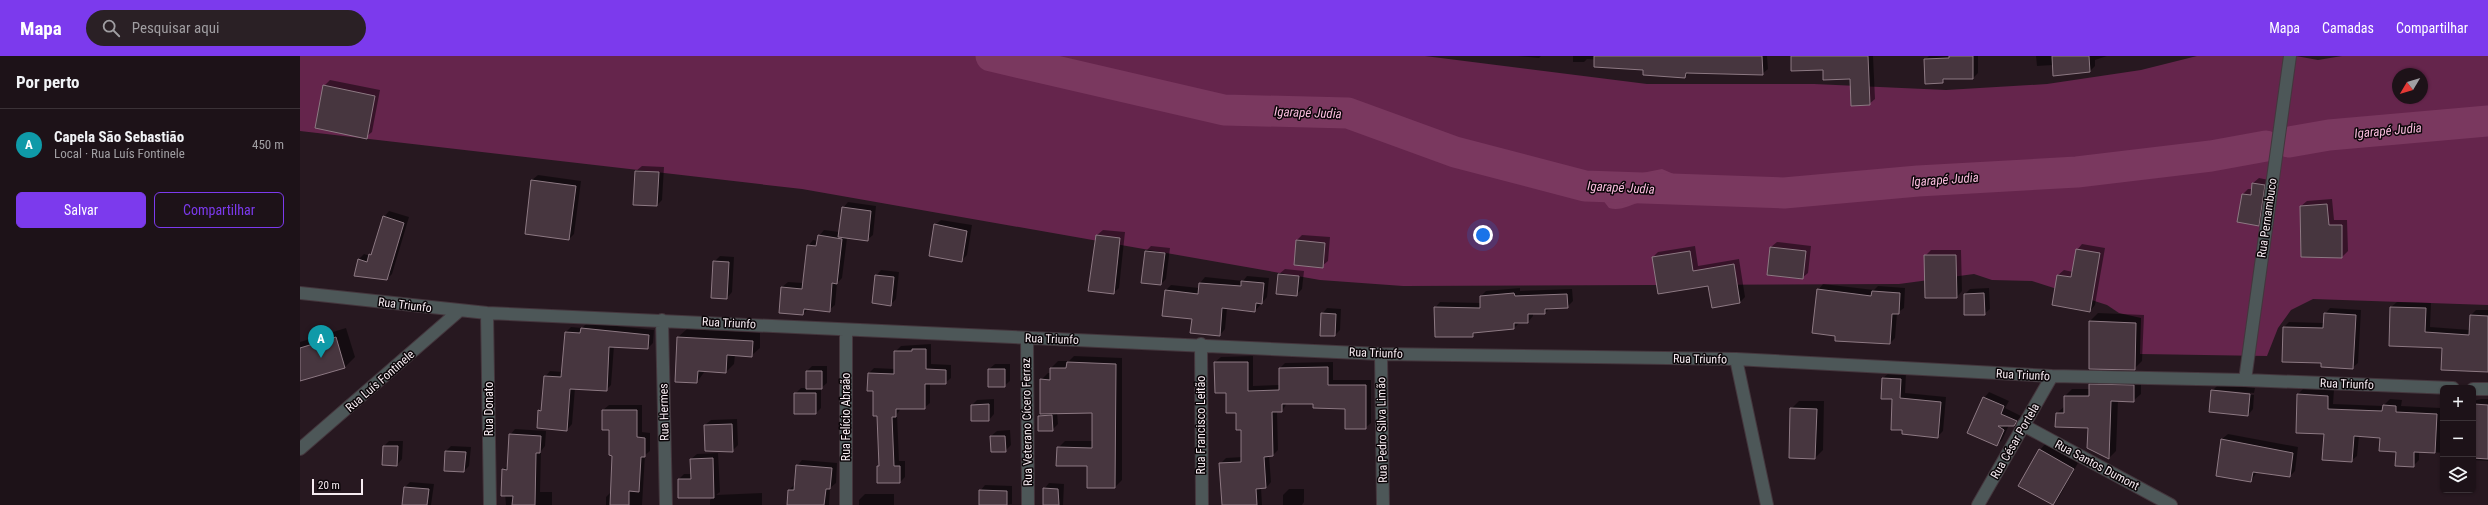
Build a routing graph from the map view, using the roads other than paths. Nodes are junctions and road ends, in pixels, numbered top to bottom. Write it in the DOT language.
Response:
graph roads {
  1 [pos="2290,56"];
  2 [pos="300,293"];
  3 [pos="459,311"];
  4 [pos="486,313"];
  5 [pos="662,320"];
  6 [pos="846,330"];
  7 [pos="1027,338"];
  8 [pos="1201,344"];
  9 [pos="1381,354"];
  10 [pos="1736,359"];
  11 [pos="2052,376"];
  12 [pos="2245,380"];
  13 [pos="2440,388"];
  14 [pos="2476,389"];
  15 [pos="2488,389"];
  16 [pos="2023,425"];
  17 [pos="300,449"];
  18 [pos="490,505"];
  19 [pos="666,505"];
  20 [pos="846,505"];
  21 [pos="1028,505"];
  22 [pos="1202,505"];
  23 [pos="1383,505"];
  24 [pos="1767,505"];
  25 [pos="1978,505"];
  26 [pos="2171,505"];
  1 -- 12 [label="street, Rua Pernambuco"];
  2 -- 3 [label="street, Rua Triunfo"];
  3 -- 4 [label="street, Rua Triunfo"];
  3 -- 17 [label="street, Rua Luís Fontinele"];
  4 -- 5 [label="street, Rua Triunfo"];
  4 -- 18 [label="street, Rua Donato"];
  5 -- 6 [label="street, Rua Triunfo"];
  5 -- 19 [label="street, Rua Hermes"];
  6 -- 7 [label="street, Rua Triunfo"];
  6 -- 20 [label="street, Rua Felício Abraão"];
  7 -- 8 [label="street, Rua Triunfo"];
  7 -- 21 [label="street, Rua Veterano Cícero Ferraz"];
  8 -- 9 [label="street, Rua Triunfo"];
  8 -- 22 [label="street, Rua Francisco Leitão"];
  9 -- 10 [label="street, Rua Triunfo"];
  9 -- 23 [label="street, Rua Pedro Silva Limão"];
  10 -- 11 [label="street, Rua Triunfo"];
  10 -- 24 [label="street"];
  11 -- 12 [label="street, Rua Triunfo"];
  11 -- 16 [label="street, Rua César Portela"];
  12 -- 13 [label="street, Rua Triunfo"];
  14 -- 15 [label="street"];
  16 -- 25 [label="street, Rua César Portela"];
  16 -- 26 [label="street, Rua Santos Dumont"];
}
